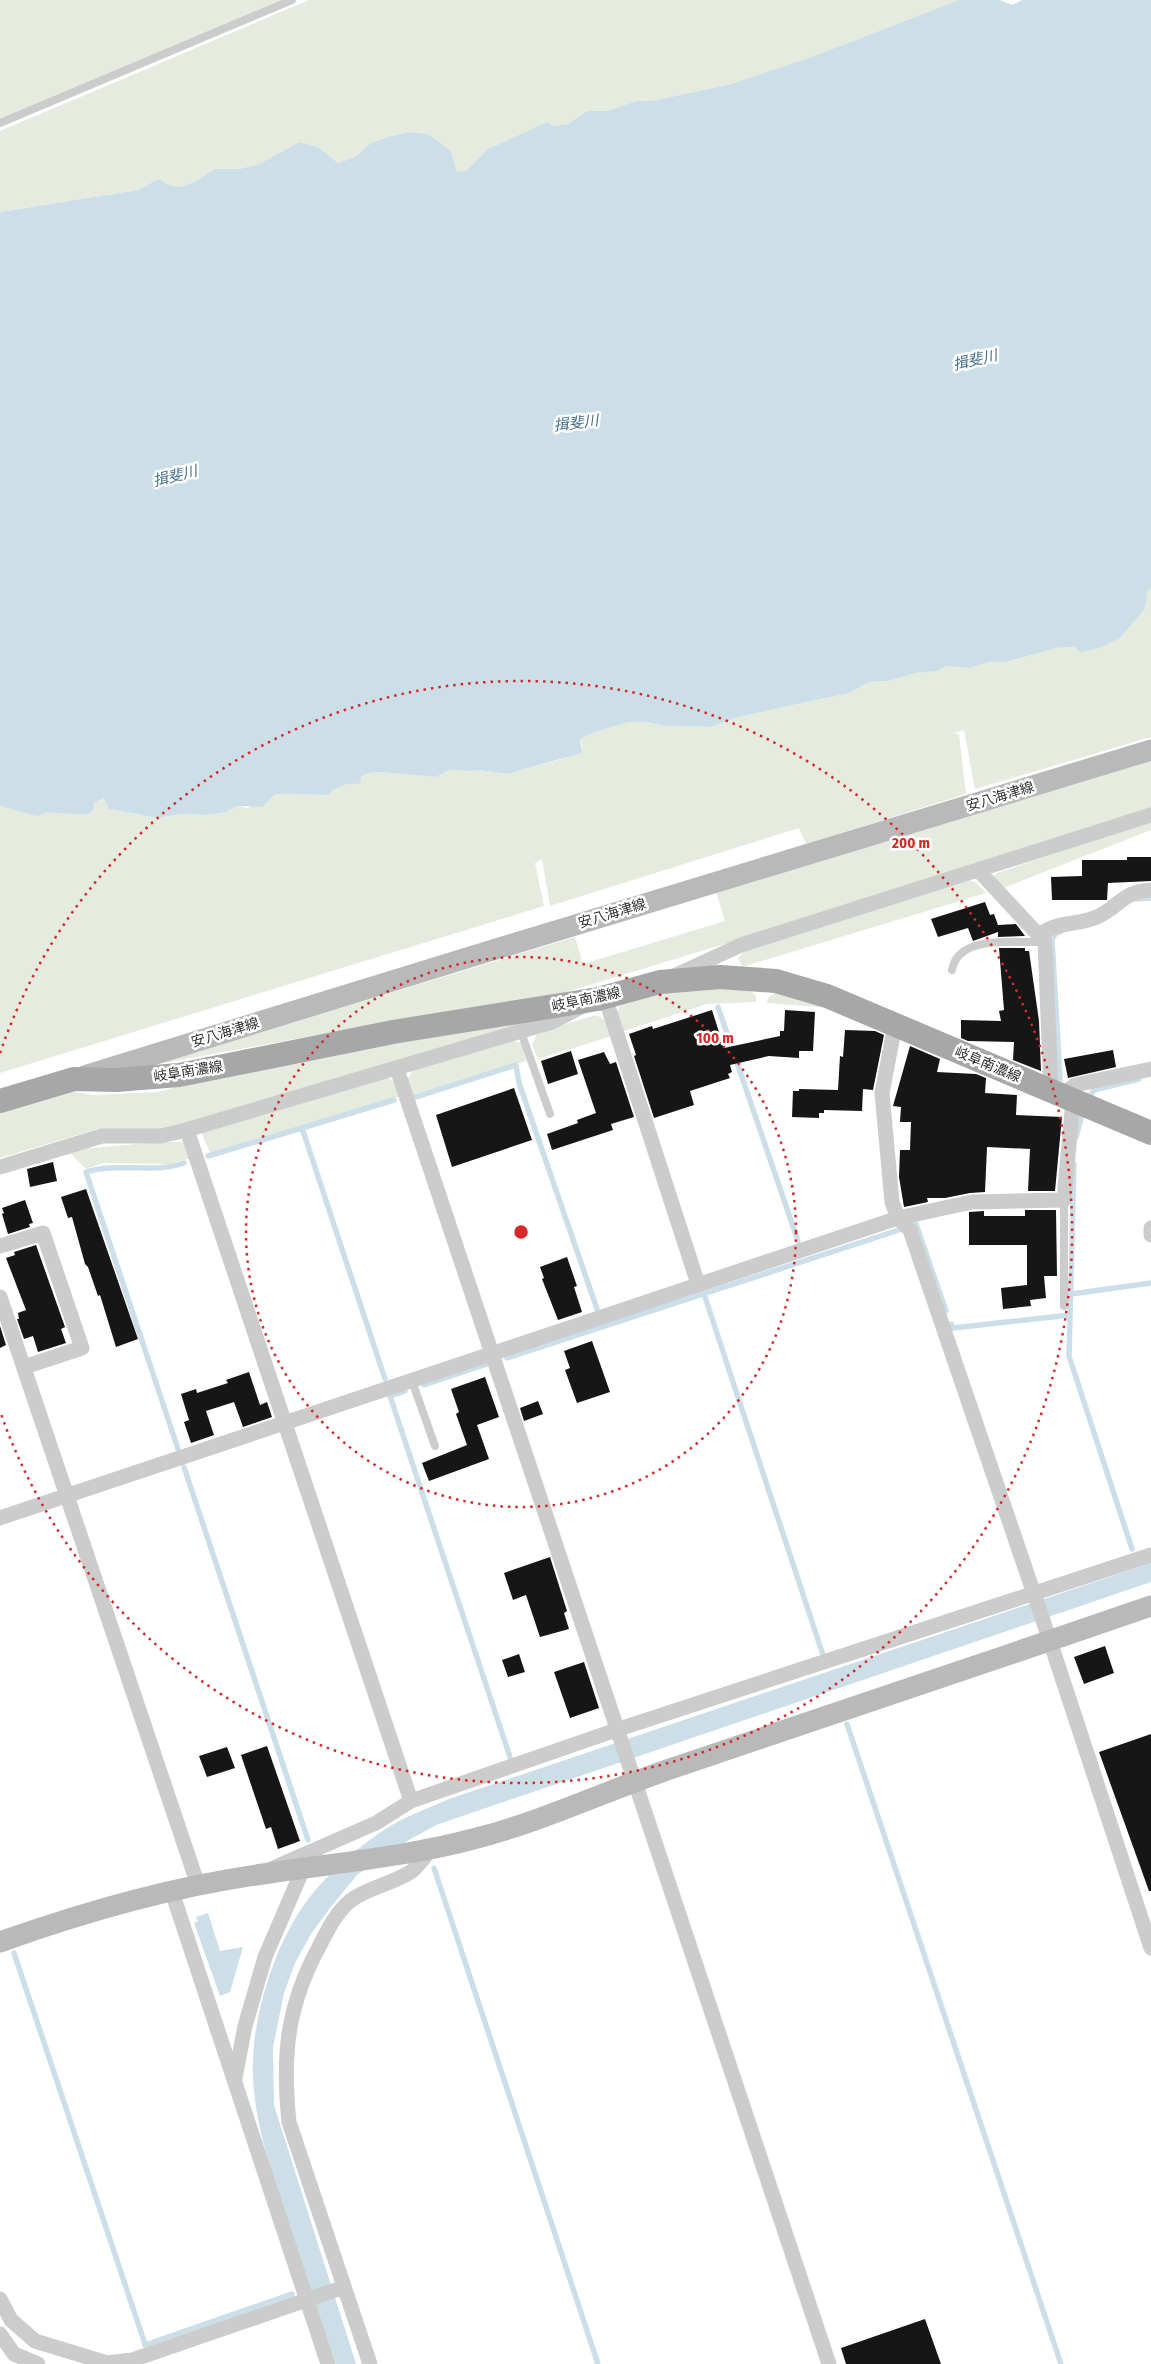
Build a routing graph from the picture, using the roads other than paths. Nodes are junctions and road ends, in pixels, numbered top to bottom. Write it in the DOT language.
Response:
graph roads {
  1 [pos="292,0"];
  2 [pos="0,123"];
  3 [pos="1151,750"];
  4 [pos="1151,816"];
  5 [pos="978,870"];
  6 [pos="1151,890"];
  7 [pos="1042,939"];
  8 [pos="952,970"];
  9 [pos="660,982"];
  10 [pos="602,998"];
  11 [pos="895,1025"];
  12 [pos="521,1032"];
  13 [pos="397,1069"];
  14 [pos="1151,1069"];
  15 [pos="74,1079"];
  16 [pos="1062,1095"];
  17 [pos="0,1101"];
  18 [pos="550,1114"];
  19 [pos="187,1130"];
  20 [pos="1151,1133"];
  21 [pos="0,1167"];
  22 [pos="1064,1200"];
  23 [pos="898,1218"];
  24 [pos="1151,1228"];
  25 [pos="1151,1235"];
  26 [pos="0,1246"];
  27 [pos="698,1284"];
  28 [pos="0,1297"];
  29 [pos="1064,1306"];
  30 [pos="493,1355"];
  31 [pos="24,1367"];
  32 [pos="412,1381"];
  33 [pos="286,1422"];
  34 [pos="435,1446"];
  35 [pos="67,1496"];
  36 [pos="0,1518"];
  37 [pos="1151,1554"];
  38 [pos="1034,1595"];
  39 [pos="1151,1606"];
  40 [pos="1048,1634"];
  41 [pos="620,1733"];
  42 [pos="634,1776"];
  43 [pos="412,1801"];
  44 [pos="424,1850"];
  45 [pos="303,1868"];
  46 [pos="262,1874"];
  47 [pos="198,1885"];
  48 [pos="172,1892"];
  49 [pos="0,1942"];
  50 [pos="1151,1948"];
  51 [pos="234,2080"];
  52 [pos="339,2288"];
  53 [pos="0,2299"];
  54 [pos="309,2300"];
  55 [pos="0,2334"];
  56 [pos="38,2364"];
  57 [pos="328,2364"];
  58 [pos="370,2364"];
  59 [pos="829,2364"];
  1 -- 2 [label="lane"];
  3 -- 15 [label="street, 安八海津線"];
  4 -- 5 [label="street"];
  5 -- 7 [label="street"];
  5 -- 9 [label="street"];
  6 -- 7 [label="street"];
  7 -- 8 [label="lane"];
  7 -- 16 [label="street"];
  9 -- 10 [label="main road, 岐阜南濃線"];
  9 -- 11 [label="main road, 岐阜南濃線"];
  10 -- 12 [label="street"];
  10 -- 15 [label="main road, 岐阜南濃線"];
  10 -- 27 [label="street"];
  11 -- 16 [label="main road, 岐阜南濃線"];
  11 -- 23 [label="street"];
  12 -- 13 [label="street"];
  12 -- 18 [label="lane"];
  13 -- 19 [label="street"];
  13 -- 30 [label="street"];
  14 -- 16 [label="street"];
  15 -- 17 [label="main road, 岐阜南濃線"];
  16 -- 20 [label="main road, 岐阜南濃線"];
  16 -- 22 [label="street"];
  19 -- 21 [label="street"];
  19 -- 33 [label="street"];
  22 -- 23 [label="street"];
  22 -- 29 [label="lane"];
  23 -- 27 [label="street"];
  23 -- 38 [label="street"];
  24 -- 25 [label="street"];
  26 -- 31 [label="street"];
  27 -- 30 [label="street"];
  28 -- 31 [label="street"];
  30 -- 32 [label="street"];
  30 -- 41 [label="street"];
  31 -- 35 [label="street"];
  32 -- 33 [label="street"];
  32 -- 34 [label="lane"];
  33 -- 35 [label="street"];
  33 -- 43 [label="street"];
  35 -- 36 [label="street"];
  35 -- 47 [label="street"];
  37 -- 38 [label="street"];
  38 -- 40 [label="street"];
  38 -- 41 [label="street"];
  39 -- 40 [label="street"];
  40 -- 42 [label="street"];
  40 -- 50 [label="street"];
  41 -- 42 [label="street"];
  41 -- 43 [label="street"];
  42 -- 44 [label="street"];
  42 -- 59 [label="street"];
  43 -- 46 [label="street"];
  44 -- 45 [label="street"];
  44 -- 52 [label="street"];
  45 -- 46 [label="street"];
  45 -- 51 [label="street"];
  46 -- 47 [label="street"];
  47 -- 48 [label="street"];
  48 -- 49 [label="street"];
  48 -- 51 [label="street"];
  51 -- 54 [label="street"];
  52 -- 54 [label="street"];
  52 -- 58 [label="street"];
  53 -- 54 [label="street"];
  54 -- 57 [label="street"];
  55 -- 56 [label="street"];
}
